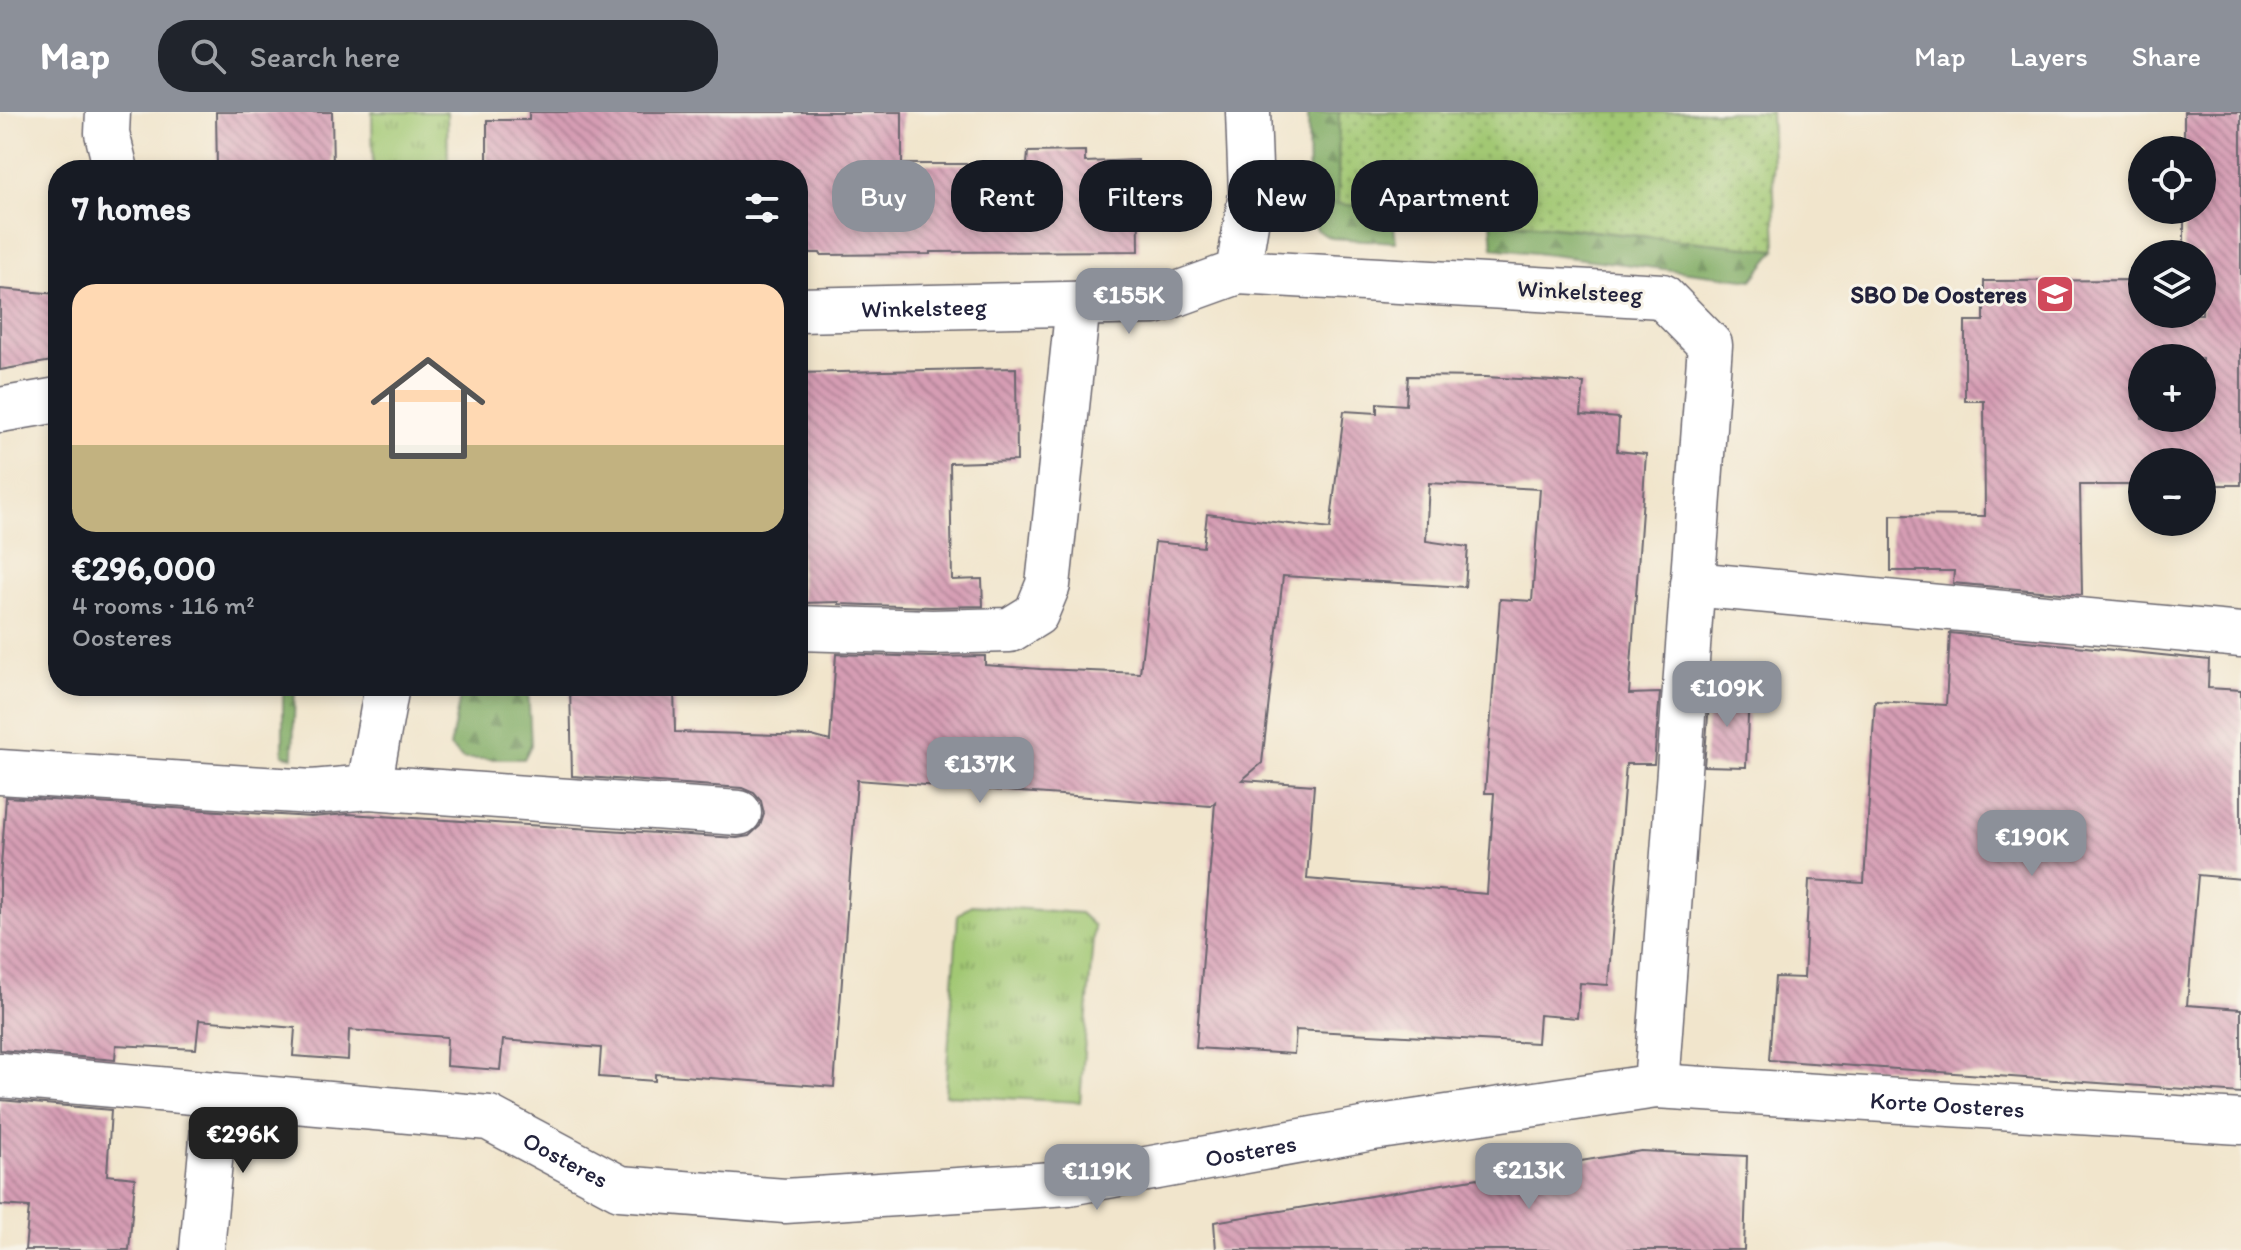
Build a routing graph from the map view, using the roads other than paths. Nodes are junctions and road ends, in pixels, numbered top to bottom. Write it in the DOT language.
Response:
graph roads {
  1 [pos="108,112"];
  2 [pos="1248,112"];
  3 [pos="114,160"];
  4 [pos="1238,272"];
  5 [pos="1078,304"];
  6 [pos="808,310"];
  7 [pos="48,402"];
  8 [pos="0,410"];
  9 [pos="1692,584"];
  10 [pos="808,628"];
  11 [pos="2241,635"];
  12 [pos="385,696"];
  13 [pos="0,772"];
  14 [pos="369,787"];
  15 [pos="739,813"];
  16 [pos="0,1075"];
  17 [pos="1656,1086"];
  18 [pos="216,1094"];
  19 [pos="2241,1122"];
  20 [pos="202,1250"];
  1 -- 3 [label="street"];
  2 -- 4 [label="street"];
  4 -- 5 [label="street, Winkelsteeg"];
  4 -- 9 [label="street, Winkelsteeg"];
  5 -- 6 [label="street, Winkelsteeg"];
  5 -- 10 [label="street"];
  7 -- 8 [label="street"];
  9 -- 11 [label="street"];
  9 -- 17 [label="street"];
  12 -- 14 [label="street"];
  13 -- 14 [label="street"];
  14 -- 15 [label="street"];
  16 -- 18 [label="street, Oosteres"];
  17 -- 18 [label="street, Oosteres"];
  17 -- 19 [label="street, Korte Oosteres"];
  18 -- 20 [label="street"];
}
